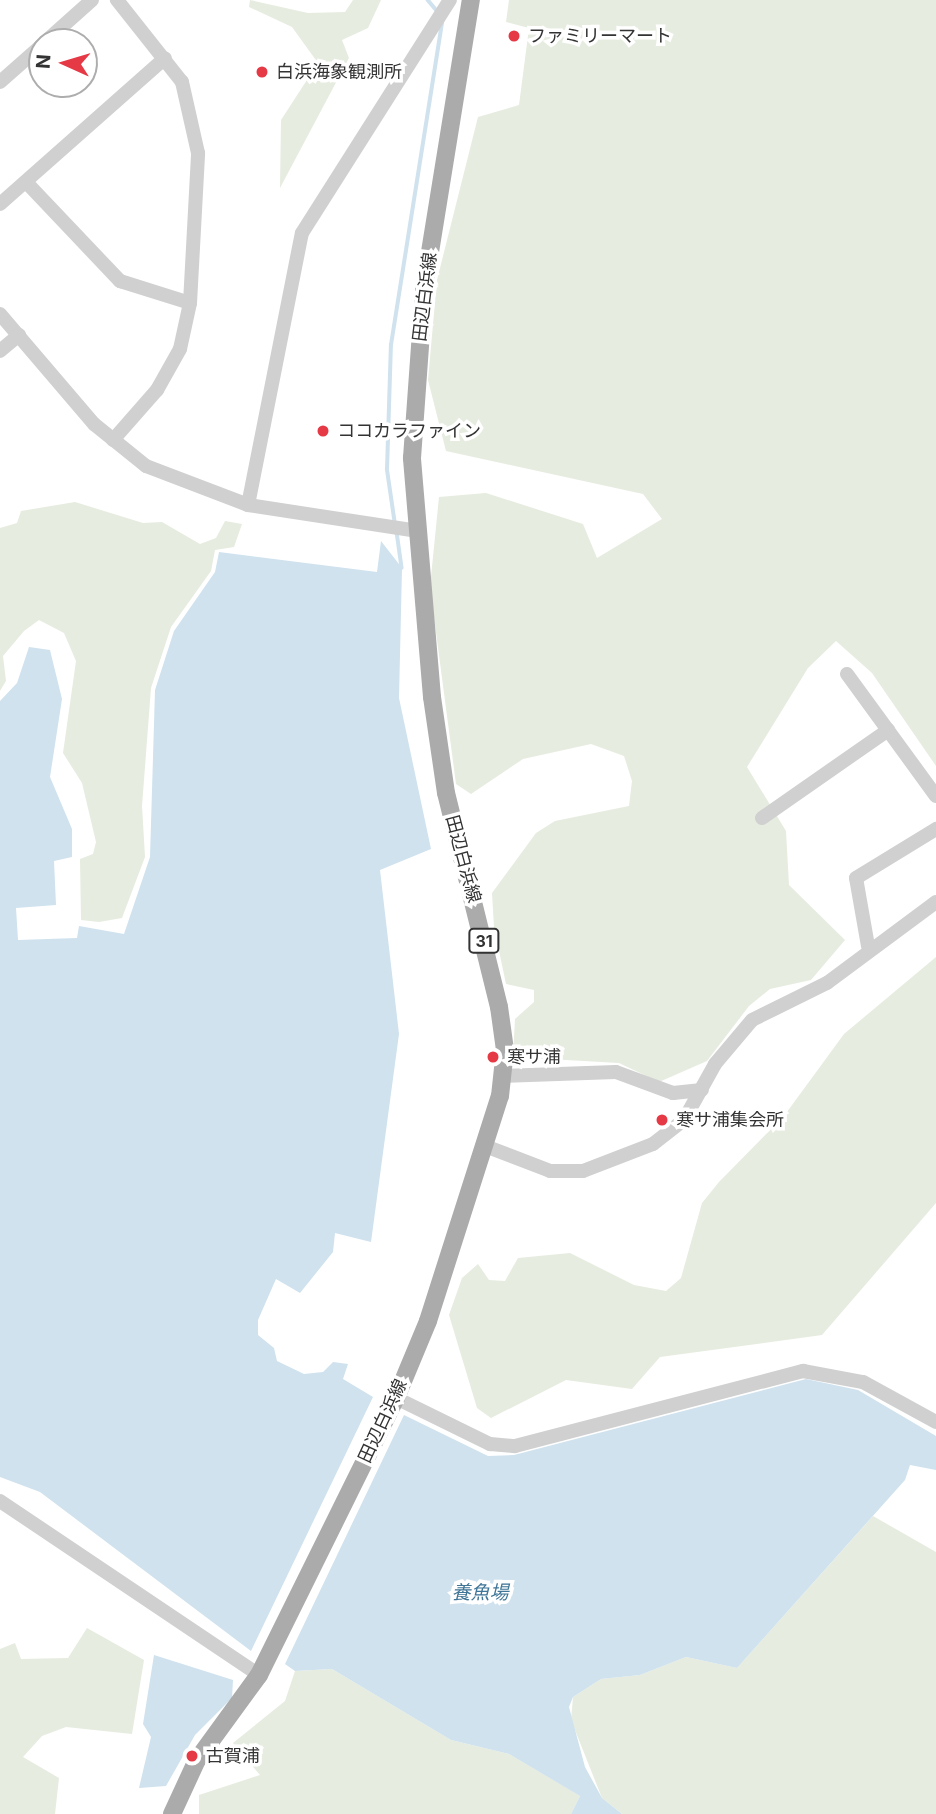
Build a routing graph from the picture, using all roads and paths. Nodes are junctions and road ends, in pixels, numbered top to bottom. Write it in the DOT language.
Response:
graph roads {
  1 [pos="92,0"];
  2 [pos="117,0"];
  3 [pos="450,0"];
  4 [pos="471,0"];
  5 [pos="61,28"];
  6 [pos="28,57"];
  7 [pos="165,58"];
  8 [pos="0,82"];
  9 [pos="26,182"];
  10 [pos="0,204"];
  11 [pos="190,303"];
  12 [pos="0,314"];
  13 [pos="19,335"];
  14 [pos="0,351"];
  15 [pos="113,440"];
  16 [pos="248,505"];
  17 [pos="411,532"];
  18 [pos="847,674"];
  19 [pos="888,730"];
  20 [pos="936,796"];
  21 [pos="762,818"];
  22 [pos="936,829"];
  23 [pos="936,902"];
  24 [pos="869,946"];
  25 [pos="503,1076"];
  26 [pos="702,1090"];
  27 [pos="485,1146"];
  28 [pos="396,1398"];
  29 [pos="936,1422"];
  30 [pos="0,1501"];
  31 [pos="259,1675"];
  32 [pos="172,1814"];
  1 -- 5 [label="street"];
  2 -- 7 [label="street"];
  3 -- 16 [label="street"];
  4 -- 17 [label="main road, 田辺白浜線 / 31"];
  6 -- 8 [label="street"];
  7 -- 9 [label="street"];
  7 -- 11 [label="street"];
  9 -- 10 [label="street"];
  9 -- 11 [label="street"];
  11 -- 15 [label="street"];
  12 -- 13 [label="street"];
  13 -- 14 [label="street"];
  13 -- 15 [label="street"];
  15 -- 16 [label="street"];
  16 -- 17 [label="street"];
  17 -- 25 [label="main road, 田辺白浜線 / 31"];
  18 -- 19 [label="street"];
  19 -- 20 [label="street"];
  19 -- 21 [label="street"];
  22 -- 24 [label="street"];
  23 -- 24 [label="street"];
  24 -- 26 [label="street"];
  25 -- 26 [label="street"];
  25 -- 27 [label="main road, 田辺白浜線 / 31"];
  26 -- 27 [label="street"];
  27 -- 28 [label="main road, 田辺白浜線 / 31"];
  28 -- 29 [label="street"];
  28 -- 31 [label="main road, 田辺白浜線 / 31"];
  30 -- 31 [label="street"];
  31 -- 32 [label="main road, 田辺白浜線 / 31"];
}
